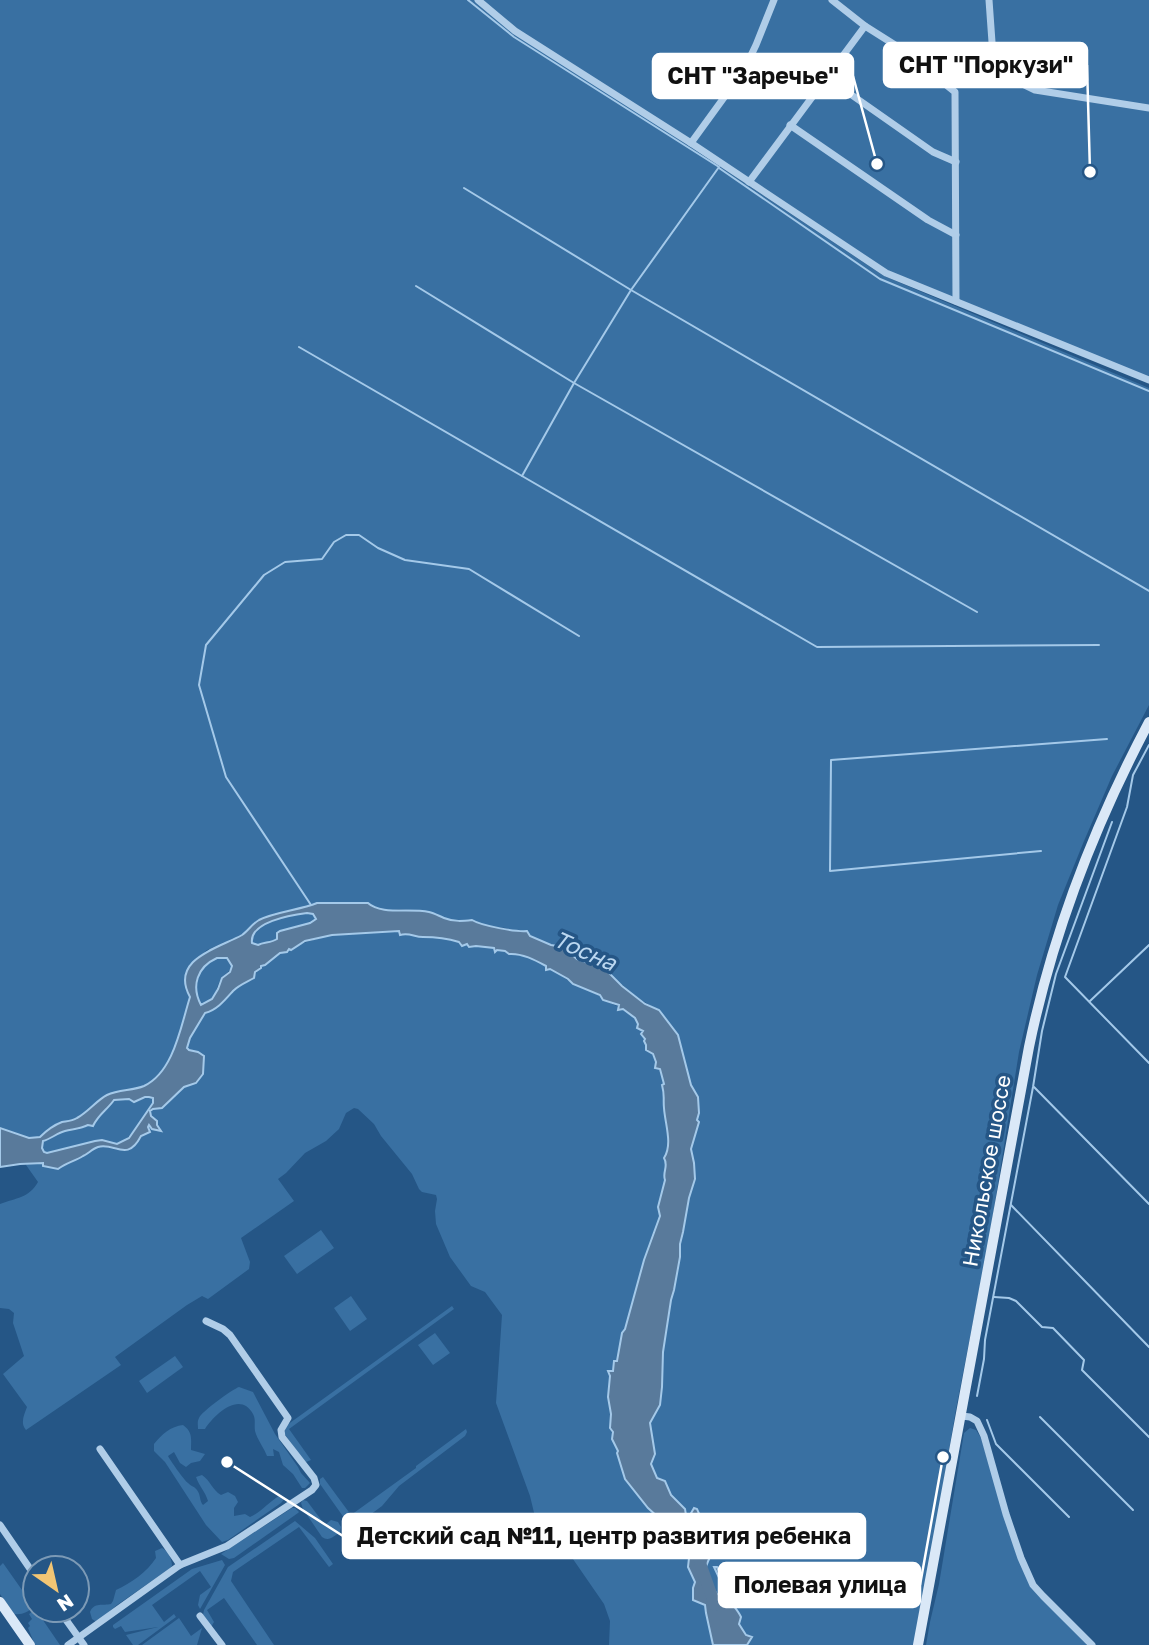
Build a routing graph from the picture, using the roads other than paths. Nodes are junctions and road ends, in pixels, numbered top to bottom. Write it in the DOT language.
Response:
graph roads {
  1 [pos="478,0"];
  2 [pos="774,0"];
  3 [pos="832,0"];
  4 [pos="989,0"];
  5 [pos="865,26"];
  6 [pos="826,77"];
  7 [pos="1149,108"];
  8 [pos="790,125"];
  9 [pos="691,143"];
  10 [pos="956,162"];
  11 [pos="750,182"];
  12 [pos="956,234"];
  13 [pos="956,301"];
  14 [pos="1149,370"];
  15 [pos="1148,380"];
  16 [pos="1149,722"];
  17 [pos="206,1321"];
  18 [pos="962,1416"];
  19 [pos="100,1449"];
  20 [pos="0,1525"];
  21 [pos="21,1556"];
  22 [pos="180,1565"];
  23 [pos="0,1602"];
  24 [pos="200,1616"];
  25 [pos="68,1624"];
  26 [pos="78,1638"];
  27 [pos="30,1645"];
  28 [pos="68,1645"];
  29 [pos="83,1645"];
  30 [pos="222,1645"];
  31 [pos="918,1645"];
  32 [pos="1092,1645"];
  1 -- 9 [label="street"];
  2 -- 9 [label="street"];
  3 -- 5 [label="street"];
  4 -- 7 [label="street"];
  5 -- 6 [label="street"];
  5 -- 10 [label="street"];
  6 -- 8 [label="street"];
  6 -- 10 [label="street"];
  8 -- 11 [label="street"];
  8 -- 12 [label="street"];
  9 -- 11 [label="street"];
  10 -- 12 [label="street"];
  11 -- 13 [label="street"];
  12 -- 13 [label="street"];
  13 -- 15 [label="street"];
  14 -- 15 [label="street"];
  16 -- 18 [label="main road, Никольское шоссе"];
  17 -- 22 [label="street"];
  18 -- 31 [label="main road, Никольское шоссе"];
  18 -- 32 [label="street"];
  19 -- 22 [label="street"];
  20 -- 21 [label="street"];
  22 -- 26 [label="street"];
  23 -- 27 [label="main road"];
  24 -- 30 [label="street"];
  25 -- 26 [label="street"];
  26 -- 28 [label="street"];
  26 -- 29 [label="street"];
}
